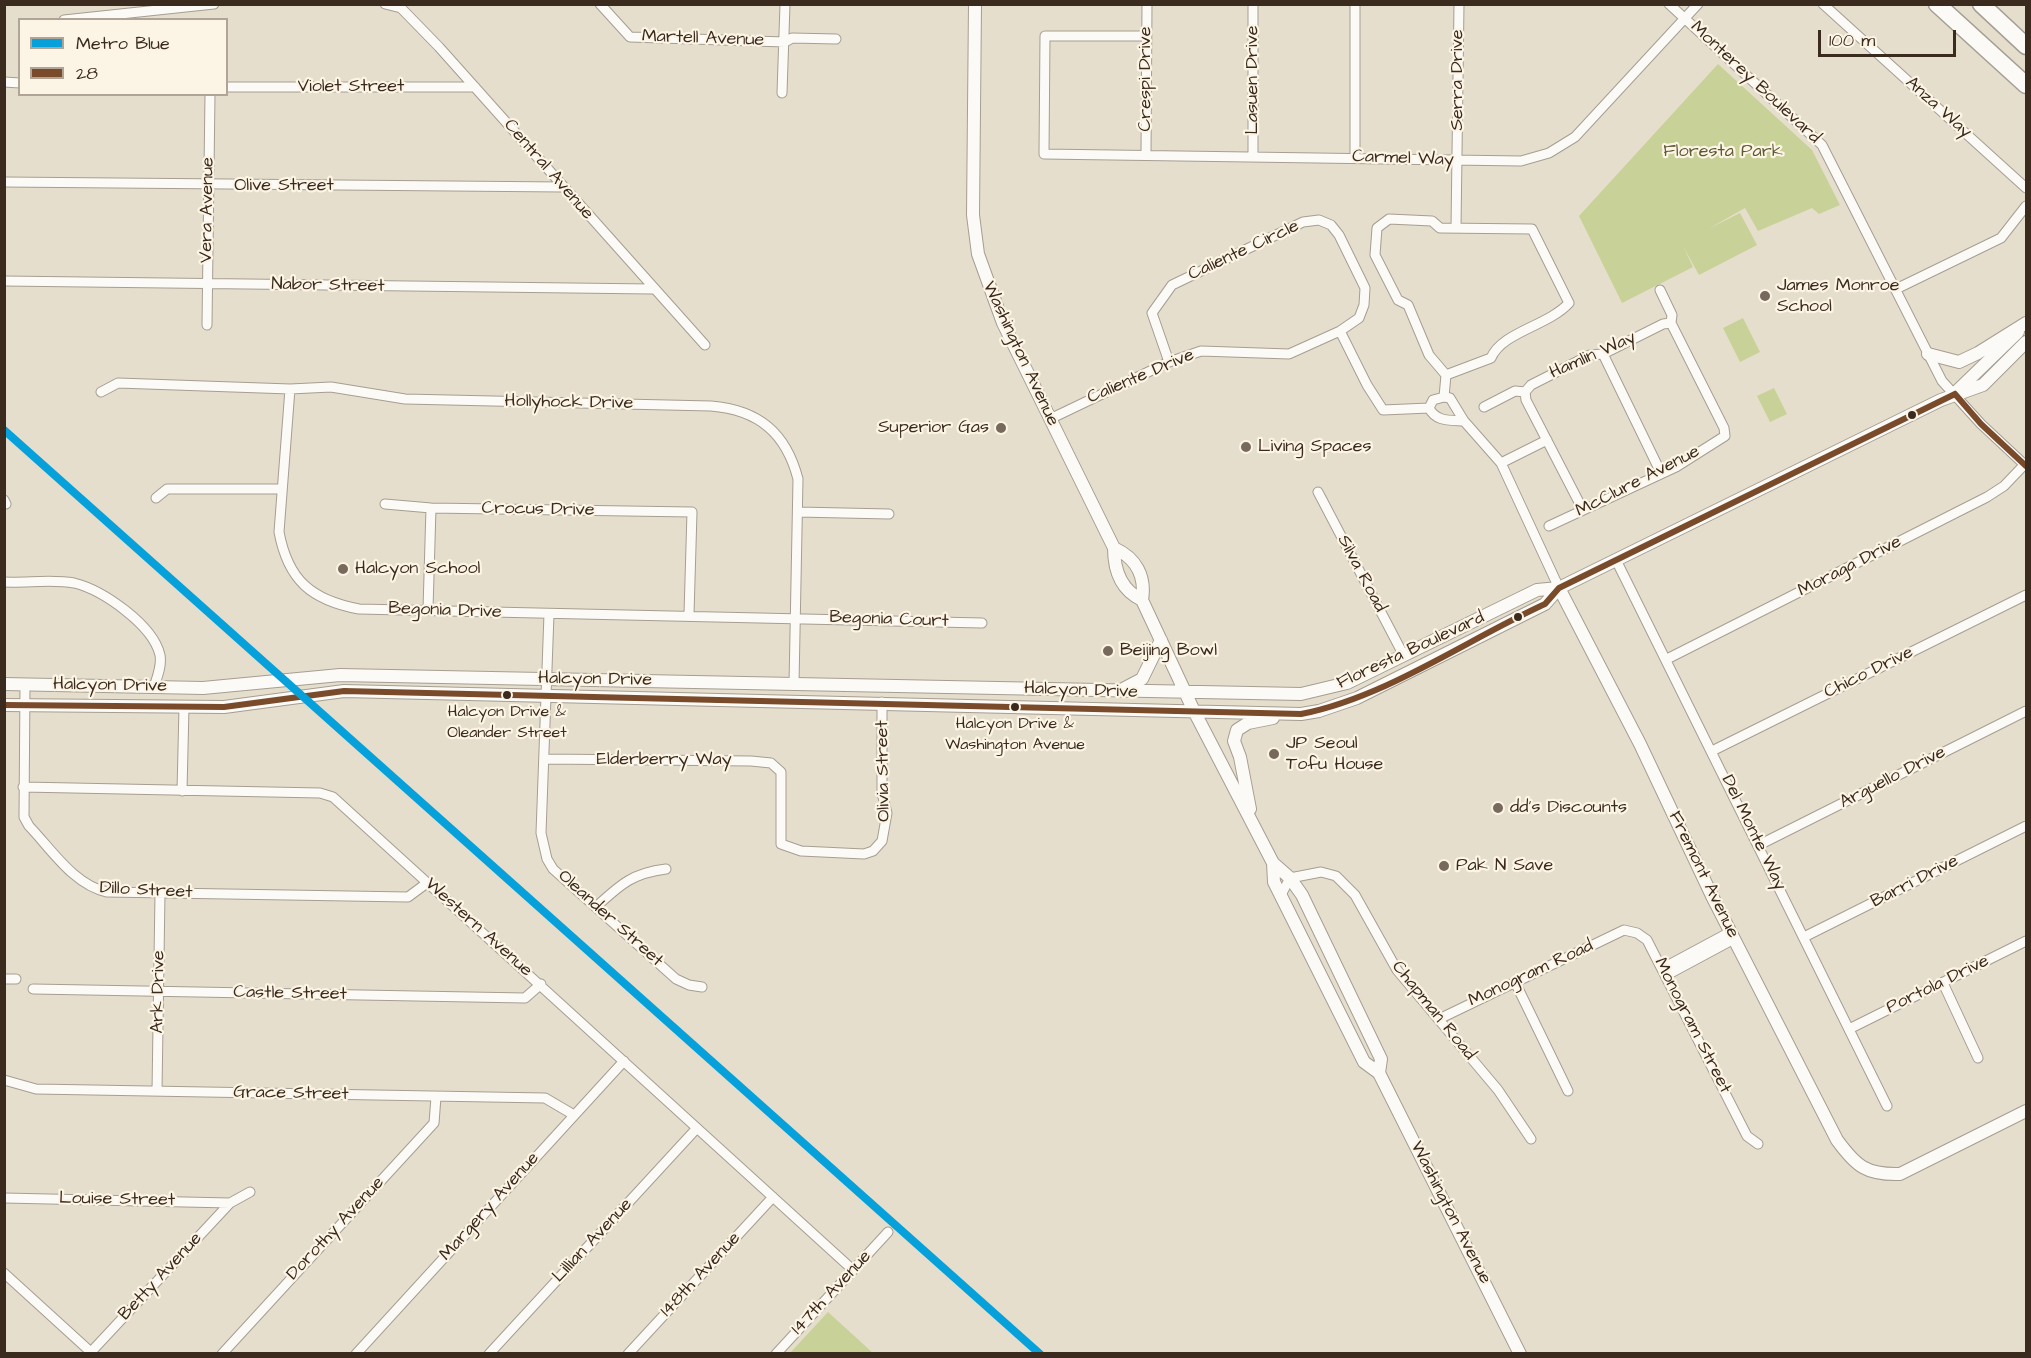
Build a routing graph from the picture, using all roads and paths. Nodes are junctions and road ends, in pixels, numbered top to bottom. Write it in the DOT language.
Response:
graph roads {
  1 [pos="214,4"];
  2 [pos="385,4"];
  3 [pos="600,4"];
  4 [pos="785,4"];
  5 [pos="975,4"];
  6 [pos="1147,4"];
  7 [pos="1253,4"];
  8 [pos="1355,4"];
  9 [pos="1459,4"];
  10 [pos="1669,4"];
  11 [pos="1698,4"];
  12 [pos="1823,4"];
  13 [pos="1937,4"];
  14 [pos="1981,4"];
  15 [pos="83,18"];
  16 [pos="1685,19"];
  17 [pos="1146,36"];
  18 [pos="836,39"];
  19 [pos="785,42"];
  20 [pos="2026,46"];
  21 [pos="2026,85"];
  22 [pos="228,87"];
  23 [pos="475,87"];
  24 [pos="782,93"];
  25 [pos="210,96"];
  26 [pos="1146,154"];
  27 [pos="1253,156"];
  28 [pos="1355,158"];
  29 [pos="1458,161"];
  30 [pos="4,182"];
  31 [pos="209,185"];
  32 [pos="563,187"];
  33 [pos="2026,188"];
  34 [pos="2026,206"];
  35 [pos="1456,228"];
  36 [pos="4,280"];
  37 [pos="207,284"];
  38 [pos="1365,288"];
  39 [pos="652,289"];
  40 [pos="1896,289"];
  41 [pos="1660,290"];
  42 [pos="1671,323"];
  43 [pos="2026,323"];
  44 [pos="207,325"];
  45 [pos="1340,331"];
  46 [pos="2026,342"];
  47 [pos="705,345"];
  48 [pos="1603,354"];
  49 [pos="1929,354"];
  50 [pos="1169,362"];
  51 [pos="1446,375"];
  52 [pos="291,389"];
  53 [pos="101,392"];
  54 [pos="1525,392"];
  55 [pos="1955,394"];
  56 [pos="1444,397"];
  57 [pos="1484,407"];
  58 [pos="1430,408"];
  59 [pos="1050,419"];
  60 [pos="1464,421"];
  61 [pos="1547,440"];
  62 [pos="1501,463"];
  63 [pos="2026,465"];
  64 [pos="1661,473"];
  65 [pos="282,489"];
  66 [pos="1318,492"];
  67 [pos="156,498"];
  68 [pos="385,504"];
  69 [pos="431,508"];
  70 [pos="1583,510"];
  71 [pos="798,512"];
  72 [pos="889,514"];
  73 [pos="1549,526"];
  74 [pos="1114,548"];
  75 [pos="1617,560"];
  76 [pos="4,582"];
  77 [pos="1559,588"];
  78 [pos="2026,595"];
  79 [pos="1142,600"];
  80 [pos="428,609"];
  81 [pos="549,614"];
  82 [pos="689,614"];
  83 [pos="795,617"];
  84 [pos="982,623"];
  85 [pos="1161,640"];
  86 [pos="1404,656"];
  87 [pos="1667,659"];
  88 [pos="420,676"];
  89 [pos="547,679"];
  90 [pos="4,684"];
  91 [pos="25,684"];
  92 [pos="794,684"];
  93 [pos="154,687"];
  94 [pos="1119,691"];
  95 [pos="394,692"];
  96 [pos="1186,694"];
  97 [pos="546,695"];
  98 [pos="882,702"];
  99 [pos="4,705"];
  100 [pos="24,705"];
  101 [pos="184,707"];
  102 [pos="1193,709"];
  103 [pos="2026,711"];
  104 [pos="1301,714"];
  105 [pos="1712,751"];
  106 [pos="545,759"];
  107 [pos="781,772"];
  108 [pos="23,787"];
  109 [pos="182,791"];
  110 [pos="1252,821"];
  111 [pos="2026,826"];
  112 [pos="1759,845"];
  113 [pos="1273,863"];
  114 [pos="666,869"];
  115 [pos="1290,878"];
  116 [pos="427,883"];
  117 [pos="160,893"];
  118 [pos="1281,895"];
  119 [pos="597,906"];
  120 [pos="1624,930"];
  121 [pos="1732,936"];
  122 [pos="1804,937"];
  123 [pos="2026,941"];
  124 [pos="1665,971"];
  125 [pos="4,979"];
  126 [pos="16,979"];
  127 [pos="1515,982"];
  128 [pos="1942,983"];
  129 [pos="541,984"];
  130 [pos="702,987"];
  131 [pos="33,989"];
  132 [pos="159,992"];
  133 [pos="1439,1019"];
  134 [pos="1849,1029"];
  135 [pos="1978,1058"];
  136 [pos="624,1061"];
  137 [pos="1379,1072"];
  138 [pos="4,1080"];
  139 [pos="157,1091"];
  140 [pos="1568,1091"];
  141 [pos="436,1097"];
  142 [pos="1887,1106"];
  143 [pos="2026,1111"];
  144 [pos="574,1115"];
  145 [pos="697,1128"];
  146 [pos="1531,1139"];
  147 [pos="1758,1144"];
  148 [pos="250,1192"];
  149 [pos="773,1197"];
  150 [pos="4,1198"];
  151 [pos="230,1203"];
  152 [pos="888,1232"];
  153 [pos="853,1270"];
  154 [pos="4,1273"];
  155 [pos="360,1352"];
  156 [pos="92,1353"];
  157 [pos="222,1353"];
  158 [pos="489,1353"];
  159 [pos="628,1353"];
  160 [pos="776,1353"];
  161 [pos="1520,1353"];
  1 -- 15 [label="street"];
  2 -- 23 [label="street, Central Avenue"];
  3 -- 19 [label="street, Martell Avenue"];
  4 -- 19 [label="street"];
  5 -- 59 [label="main road, Washington Avenue"];
  6 -- 17 [label="street, Crespi Drive"];
  7 -- 27 [label="street, Lasuen Drive"];
  8 -- 28 [label="street"];
  9 -- 29 [label="street, Serra Drive"];
  10 -- 16 [label="street, Monterey Boulevard"];
  11 -- 16 [label="street, Carmel Way"];
  12 -- 33 [label="street, Anza Way"];
  13 -- 21 [label="highway"];
  14 -- 20 [label="highway"];
  16 -- 29 [label="street, Carmel Way"];
  16 -- 40 [label="street, Monterey Boulevard"];
  17 -- 26 [label="street, Crespi Drive"];
  17 -- 26 [label="street, Carmel Way"];
  18 -- 19 [label="street, Martell Avenue"];
  19 -- 24 [label="street"];
  22 -- 23 [label="street, Violet Street"];
  23 -- 32 [label="street, Central Avenue"];
  25 -- 31 [label="street, Vera Avenue"];
  26 -- 27 [label="street, Carmel Way"];
  27 -- 28 [label="street, Carmel Way"];
  28 -- 29 [label="street, Carmel Way"];
  29 -- 35 [label="street, Serra Drive"];
  30 -- 31 [label="street, Olive Street"];
  31 -- 32 [label="street, Olive Street"];
  31 -- 37 [label="street, Vera Avenue"];
  32 -- 39 [label="street, Central Avenue"];
  34 -- 40 [label="street"];
  35 -- 51 [label="street"];
  35 -- 51 [label="street"];
  36 -- 37 [label="street, Nabor Street"];
  37 -- 39 [label="street, Nabor Street"];
  37 -- 44 [label="street, Vera Avenue"];
  38 -- 45 [label="street, Caliente Drive"];
  38 -- 50 [label="street, Caliente Circle"];
  39 -- 47 [label="street, Central Avenue"];
  40 -- 49 [label="street, Monterey Boulevard"];
  41 -- 42 [label="street"];
  42 -- 48 [label="street, Hamlin Way"];
  42 -- 64 [label="street, McClure Avenue"];
  43 -- 49 [label="main road"];
  43 -- 55 [label="main road, Floresta Boulevard"];
  45 -- 50 [label="street, Caliente Drive"];
  45 -- 58 [label="street"];
  46 -- 55 [label="main road, Floresta Boulevard"];
  48 -- 54 [label="street, Hamlin Way"];
  48 -- 64 [label="street"];
  49 -- 55 [label="street, Monterey Boulevard"];
  50 -- 59 [label="street, Caliente Drive"];
  51 -- 56 [label="street"];
  52 -- 53 [label="street, Hollyhock Drive"];
  52 -- 65 [label="street, Begonia Drive"];
  52 -- 71 [label="street, Hollyhock Drive"];
  54 -- 57 [label="street, Hamlin Way"];
  54 -- 61 [label="street"];
  55 -- 63 [label="street, Monterey Boulevard"];
  55 -- 75 [label="main road, Floresta Boulevard"];
  56 -- 58 [label="street"];
  56 -- 60 [label="street, Fremont Avenue"];
  58 -- 60 [label="street"];
  59 -- 74 [label="main road, Washington Avenue"];
  60 -- 62 [label="street, Fremont Avenue"];
  61 -- 62 [label="street"];
  61 -- 70 [label="street"];
  62 -- 77 [label="street, Fremont Avenue"];
  63 -- 87 [label="street, Moraga Drive"];
  64 -- 70 [label="street, McClure Avenue"];
  65 -- 67 [label="street"];
  65 -- 80 [label="street, Begonia Drive"];
  66 -- 86 [label="street, Silva Road"];
  68 -- 69 [label="street, Crocus Drive"];
  69 -- 80 [label="street"];
  69 -- 82 [label="street, Crocus Drive"];
  70 -- 73 [label="street, McClure Avenue"];
  71 -- 72 [label="street"];
  71 -- 83 [label="street, Hollyhock Drive"];
  74 -- 79 [label="main road, Washington Avenue"];
  74 -- 79 [label="main road, Washington Avenue"];
  75 -- 77 [label="main road, Floresta Boulevard"];
  75 -- 87 [label="street, Del Monte Way"];
  76 -- 93 [label="street"];
  77 -- 86 [label="main road, Floresta Boulevard"];
  77 -- 104 [label="main road, Floresta Boulevard"];
  77 -- 121 [label="main road, Fremont Avenue"];
  78 -- 105 [label="street, Chico Drive"];
  79 -- 85 [label="main road, Washington Avenue"];
  80 -- 81 [label="street, Begonia Drive"];
  81 -- 82 [label="street, Begonia Drive"];
  81 -- 89 [label="street, Oleander Street"];
  82 -- 83 [label="street, Begonia Drive"];
  83 -- 84 [label="street, Begonia Court"];
  83 -- 92 [label="street, Hollyhock Drive"];
  85 -- 94 [label="main road"];
  85 -- 96 [label="main road, Washington Avenue"];
  86 -- 96 [label="main road, Floresta Boulevard"];
  87 -- 105 [label="street, Del Monte Way"];
  88 -- 89 [label="main road, Halcyon Drive"];
  88 -- 93 [label="main road, Halcyon Drive"];
  88 -- 95 [label="main road"];
  89 -- 92 [label="main road, Halcyon Drive"];
  89 -- 97 [label="street, Oleander Street"];
  90 -- 91 [label="main road, Halcyon Drive"];
  91 -- 93 [label="main road, Halcyon Drive"];
  91 -- 100 [label="street, Dillo Street"];
  92 -- 94 [label="main road, Halcyon Drive"];
  94 -- 96 [label="main road, Halcyon Drive"];
  95 -- 97 [label="main road, Halcyon Drive"];
  95 -- 101 [label="main road, Halcyon Drive"];
  96 -- 102 [label="main road, Washington Avenue"];
  97 -- 98 [label="main road, Halcyon Drive"];
  97 -- 106 [label="street, Oleander Street"];
  98 -- 102 [label="main road, Halcyon Drive"];
  98 -- 107 [label="street, Olivia Street"];
  99 -- 100 [label="main road, Halcyon Drive"];
  100 -- 101 [label="main road, Halcyon Drive"];
  100 -- 108 [label="street, Dillo Street"];
  101 -- 109 [label="street"];
  102 -- 104 [label="main road, Floresta Boulevard"];
  102 -- 110 [label="main road, Washington Avenue"];
  103 -- 112 [label="street, Arguello Drive"];
  104 -- 110 [label="main road"];
  105 -- 112 [label="street, Del Monte Way"];
  106 -- 107 [label="street, Elderberry Way"];
  106 -- 119 [label="street, Oleander Street"];
  108 -- 109 [label="street, Western Avenue"];
  108 -- 117 [label="street, Dillo Street"];
  109 -- 116 [label="street, Western Avenue"];
  110 -- 113 [label="main road, Washington Avenue"];
  111 -- 122 [label="street, Barri Drive"];
  112 -- 122 [label="street, Del Monte Way"];
  113 -- 115 [label="main road, Washington Avenue"];
  113 -- 118 [label="main road, Washington Avenue"];
  114 -- 119 [label="street"];
  115 -- 118 [label="street"];
  115 -- 133 [label="street, Chapman Road"];
  115 -- 137 [label="main road, Washington Avenue"];
  116 -- 117 [label="street, Dillo Street"];
  116 -- 129 [label="street, Western Avenue"];
  117 -- 132 [label="street, Ark Drive"];
  118 -- 137 [label="main road, Washington Avenue"];
  119 -- 130 [label="street, Oleander Street"];
  120 -- 124 [label="street, Monogram Street"];
  120 -- 127 [label="street, Monogram Road"];
  121 -- 124 [label="street"];
  121 -- 143 [label="main road, Fremont Avenue"];
  122 -- 134 [label="street, Del Monte Way"];
  123 -- 128 [label="street, Portola Drive"];
  124 -- 147 [label="street, Monogram Street"];
  125 -- 126 [label="street"];
  127 -- 133 [label="street, Monogram Road"];
  127 -- 140 [label="street"];
  128 -- 134 [label="street, Portola Drive"];
  128 -- 135 [label="street"];
  129 -- 132 [label="street, Castle Street"];
  129 -- 136 [label="street, Western Avenue"];
  131 -- 132 [label="street, Castle Street"];
  132 -- 139 [label="street, Ark Drive"];
  133 -- 146 [label="street, Chapman Road"];
  134 -- 142 [label="street, Del Monte Way"];
  136 -- 144 [label="street, Margery Avenue"];
  136 -- 145 [label="street, Western Avenue"];
  137 -- 161 [label="main road, Washington Avenue"];
  138 -- 139 [label="street, Grace Street"];
  139 -- 141 [label="street, Grace Street"];
  141 -- 144 [label="street, Grace Street"];
  141 -- 157 [label="street, Dorothy Avenue"];
  144 -- 155 [label="street, Margery Avenue"];
  145 -- 149 [label="street, Western Avenue"];
  145 -- 158 [label="street, Lillian Avenue"];
  148 -- 151 [label="street"];
  149 -- 153 [label="street, Western Avenue"];
  149 -- 159 [label="street, 148th Avenue"];
  150 -- 151 [label="street, Louise Street"];
  151 -- 156 [label="street, Betty Avenue"];
  152 -- 153 [label="street, 147th Avenue"];
  153 -- 160 [label="street, 147th Avenue"];
  154 -- 156 [label="street"];
}
